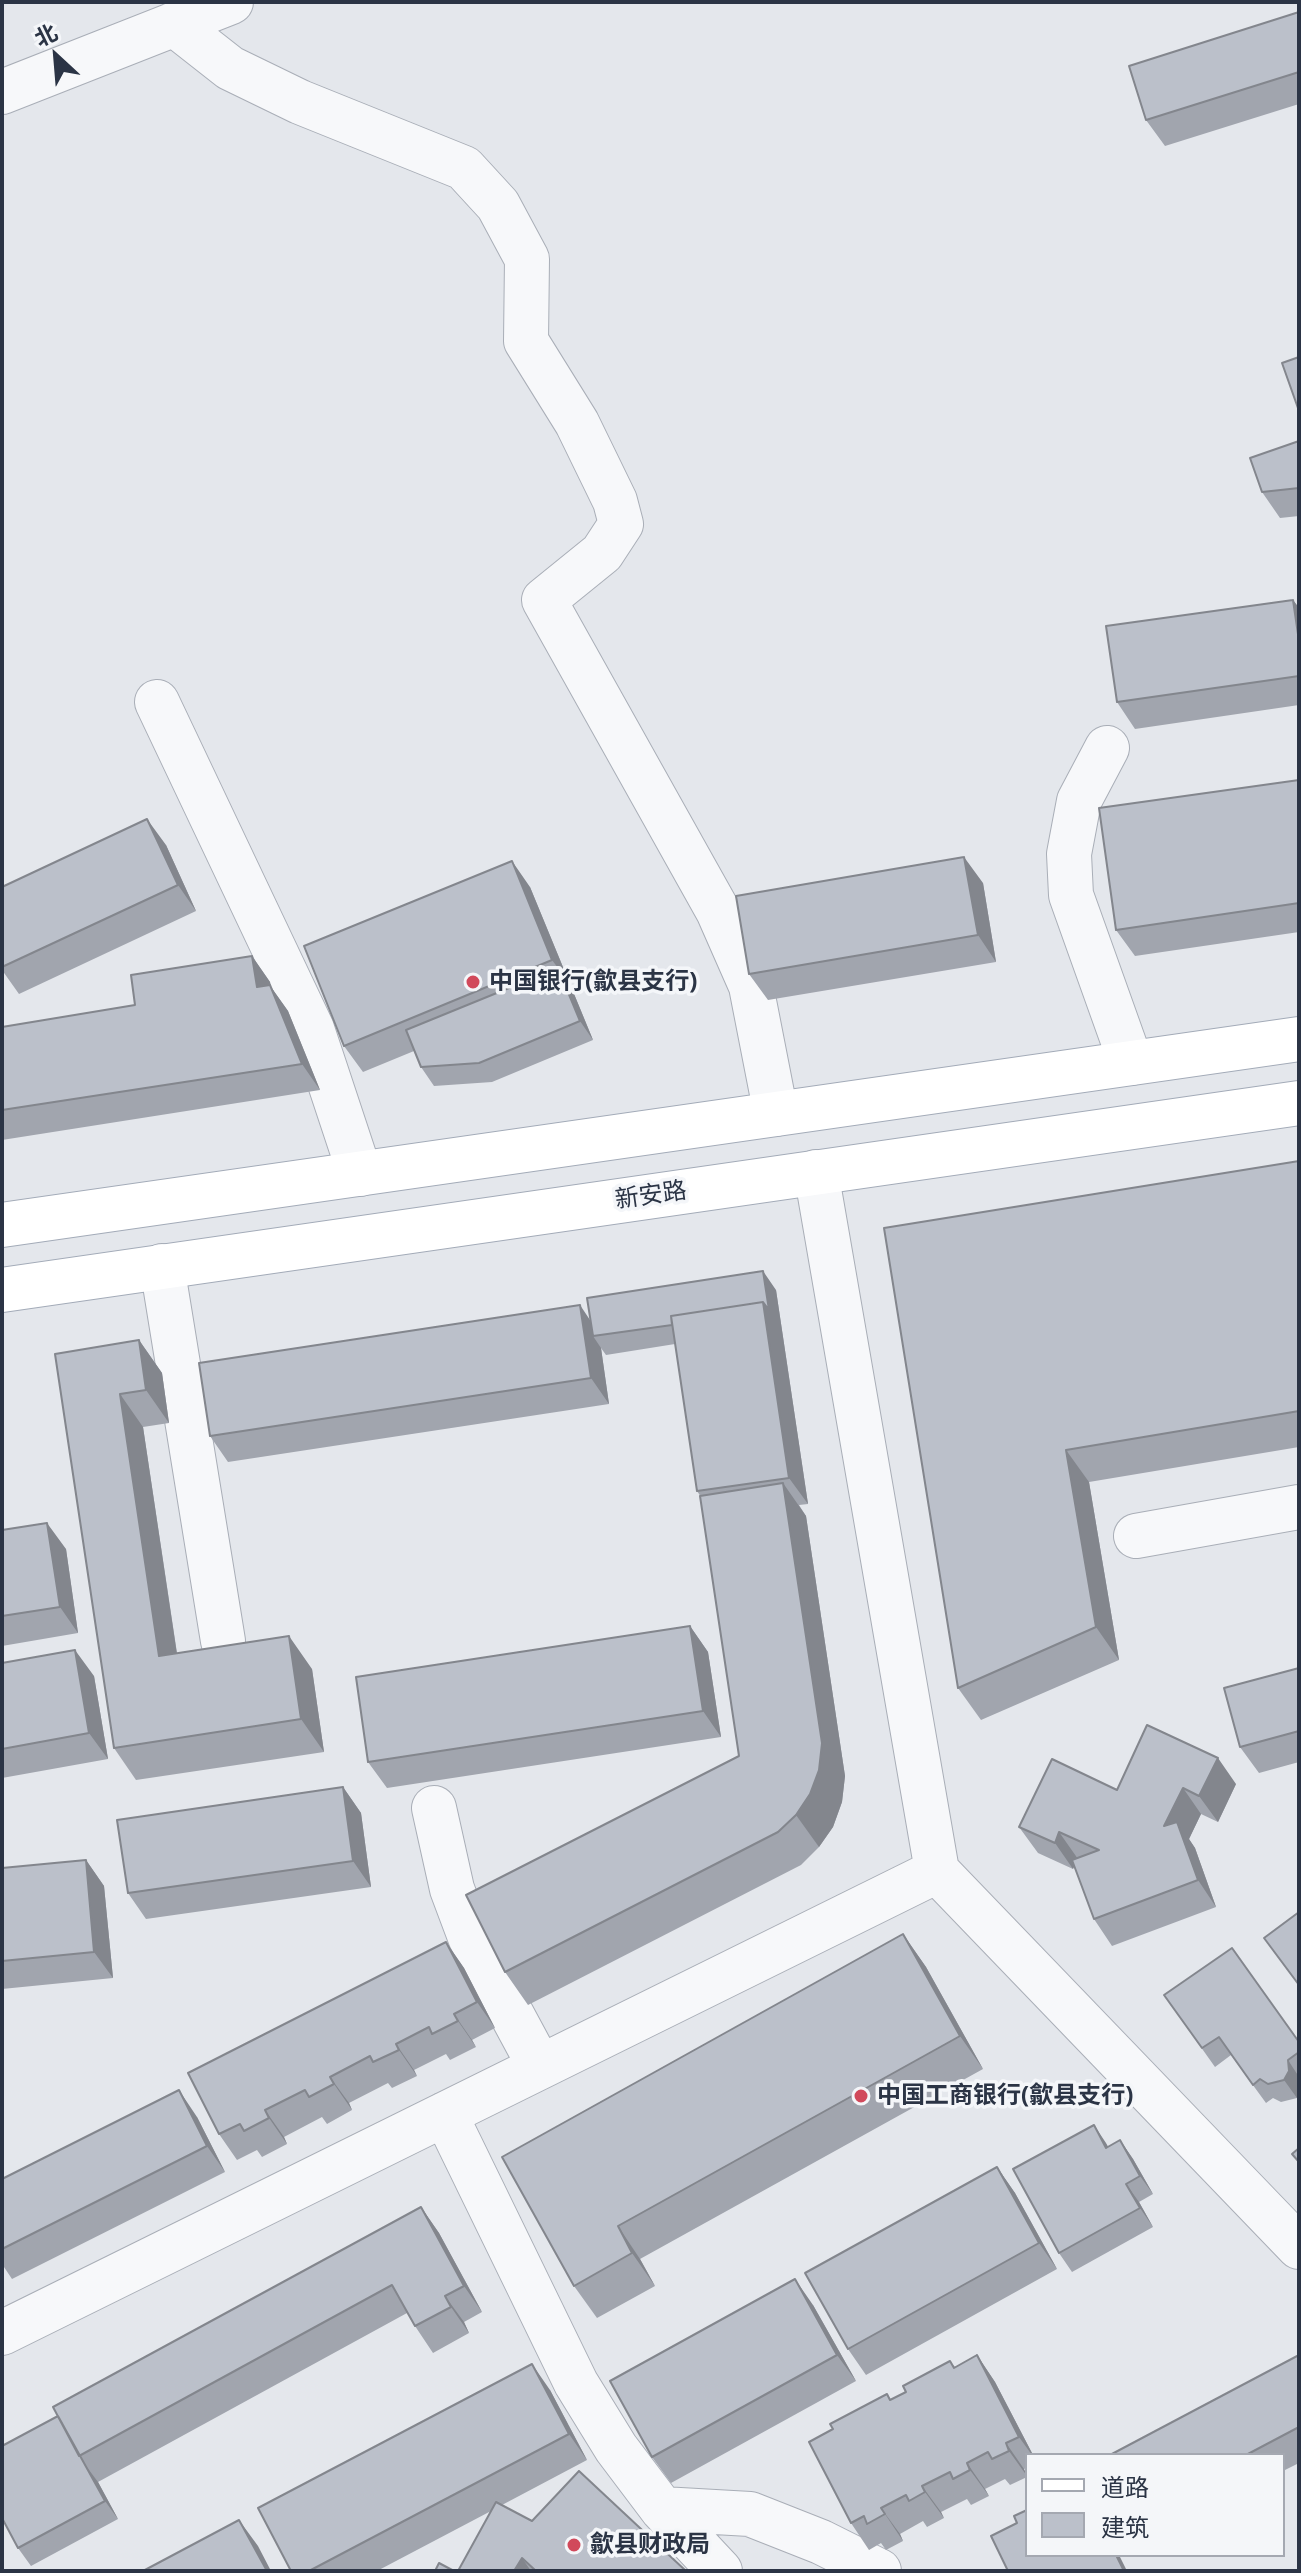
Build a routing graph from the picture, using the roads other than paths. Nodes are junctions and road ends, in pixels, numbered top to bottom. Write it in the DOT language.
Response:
graph roads {
  1 [pos="231,2"];
  2 [pos="174,24"];
  3 [pos="2,92"];
  4 [pos="157,702"];
  5 [pos="1107,748"];
  6 [pos="1299,1039"];
  7 [pos="1131,1063"];
  8 [pos="1299,1103"];
  9 [pos="776,1114"];
  10 [pos="816,1172"];
  11 [pos="360,1174"];
  12 [pos="2,1225"];
  13 [pos="162,1266"];
  14 [pos="2,1290"];
  15 [pos="1299,1507"];
  16 [pos="1136,1536"];
  17 [pos="223,1641"];
  18 [pos="434,1808"];
  19 [pos="937,1871"];
  20 [pos="540,2067"];
  21 [pos="445,2114"];
  22 [pos="1299,2247"];
  23 [pos="2,2333"];
  24 [pos="662,2509"];
  25 [pos="720,2571"];
  26 [pos="879,2571"];
  1 -- 2 [label="street"];
  2 -- 3 [label="street"];
  2 -- 9 [label="street"];
  4 -- 11 [label="street"];
  5 -- 7 [label="street"];
  6 -- 7 [label="main road"];
  7 -- 9 [label="main road"];
  8 -- 10 [label="main road, 新安路"];
  9 -- 11 [label="main road"];
  10 -- 13 [label="main road, 新安路"];
  10 -- 19 [label="street"];
  11 -- 12 [label="main road"];
  13 -- 14 [label="main road, 新安路"];
  13 -- 17 [label="street"];
  15 -- 16 [label="street"];
  18 -- 20 [label="street"];
  19 -- 20 [label="street"];
  19 -- 22 [label="street"];
  20 -- 21 [label="street"];
  21 -- 23 [label="street"];
  21 -- 24 [label="street"];
  24 -- 25 [label="street"];
  24 -- 26 [label="street"];
}
